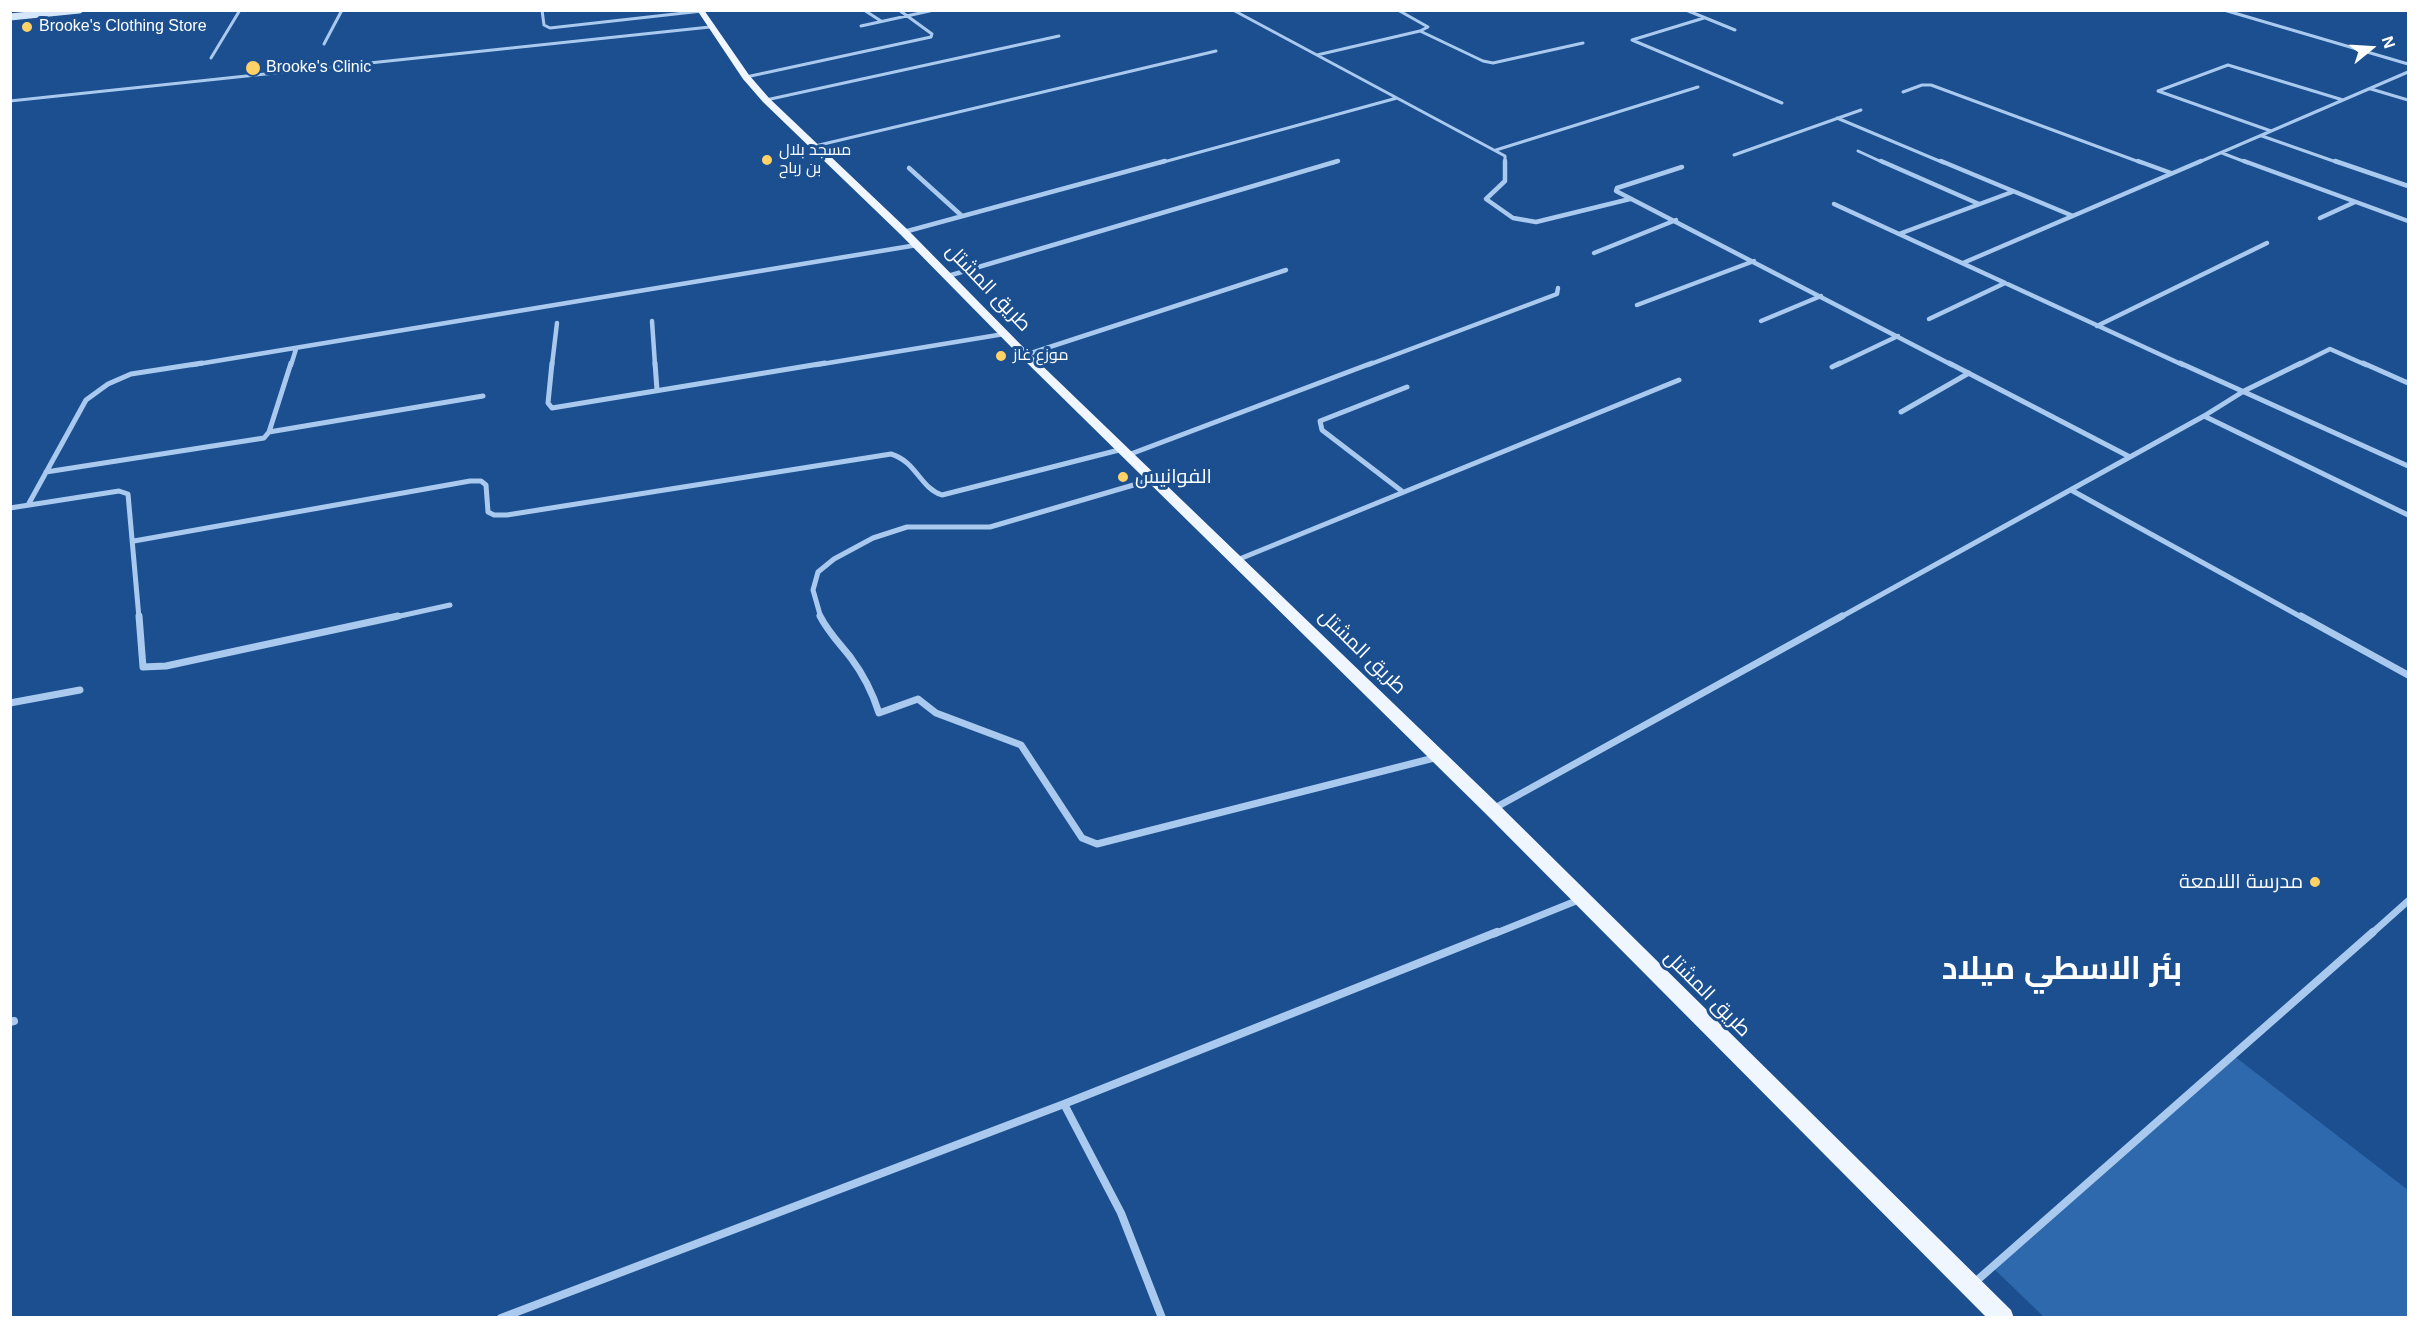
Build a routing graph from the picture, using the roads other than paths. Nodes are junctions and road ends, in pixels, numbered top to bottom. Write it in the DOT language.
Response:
graph roads {
  1 [pos="79,10"];
  2 [pos="240,10"];
  3 [pos="342,10"];
  4 [pos="542,10"];
  5 [pos="864,10"];
  6 [pos="900,10"];
  7 [pos="934,10"];
  8 [pos="1233,10"];
  9 [pos="1398,10"];
  10 [pos="1686,10"];
  11 [pos="2224,10"];
  12 [pos="704,11"];
  13 [pos="907,15"];
  14 [pos="10,17"];
  15 [pos="1704,18"];
  16 [pos="881,21"];
  17 [pos="861,26"];
  18 [pos="710,27"];
  19 [pos="1735,30"];
  20 [pos="1420,31"];
  21 [pos="1059,36"];
  22 [pos="1584,42"];
  23 [pos="324,44"];
  24 [pos="1216,51"];
  25 [pos="1316,55"];
  26 [pos="211,58"];
  27 [pos="2409,64"];
  28 [pos="2409,72"];
  29 [pos="746,77"];
  30 [pos="1698,87"];
  31 [pos="2371,89"];
  32 [pos="1903,92"];
  33 [pos="1397,98"];
  34 [pos="766,100"];
  35 [pos="2344,100"];
  36 [pos="2409,100"];
  37 [pos="10,101"];
  38 [pos="1782,103"];
  39 [pos="1861,110"];
  40 [pos="1837,118"];
  41 [pos="2271,131"];
  42 [pos="2261,136"];
  43 [pos="815,146"];
  44 [pos="1496,150"];
  45 [pos="1858,151"];
  46 [pos="2221,153"];
  47 [pos="1734,155"];
  48 [pos="1338,161"];
  49 [pos="1682,167"];
  50 [pos="909,168"];
  51 [pos="2172,173"];
  52 [pos="2409,186"];
  53 [pos="2012,192"];
  54 [pos="1630,199"];
  55 [pos="2355,202"];
  56 [pos="1834,204"];
  57 [pos="1979,204"];
  58 [pos="962,216"];
  59 [pos="2073,216"];
  60 [pos="2320,218"];
  61 [pos="1676,220"];
  62 [pos="2409,221"];
  63 [pos="904,232"];
  64 [pos="1899,234"];
  65 [pos="2267,243"];
  66 [pos="916,245"];
  67 [pos="1594,253"];
  68 [pos="1754,261"];
  69 [pos="1963,263"];
  70 [pos="1286,270"];
  71 [pos="948,276"];
  72 [pos="2005,283"];
  73 [pos="1558,288"];
  74 [pos="1821,296"];
  75 [pos="1637,305"];
  76 [pos="1929,319"];
  77 [pos="652,321"];
  78 [pos="1761,321"];
  79 [pos="557,322"];
  80 [pos="2097,326"];
  81 [pos="1004,334"];
  82 [pos="1898,336"];
  83 [pos="296,349"];
  84 [pos="1025,355"];
  85 [pos="1832,367"];
  86 [pos="1969,373"];
  87 [pos="2409,376"];
  88 [pos="1679,380"];
  89 [pos="2406,381"];
  90 [pos="1407,387"];
  91 [pos="657,390"];
  92 [pos="2244,391"];
  93 [pos="483,396"];
  94 [pos="1901,412"];
  95 [pos="2204,416"];
  96 [pos="269,432"];
  97 [pos="1126,452"];
  98 [pos="2130,457"];
  99 [pos="2409,466"];
  100 [pos="46,472"];
  101 [pos="1154,479"];
  102 [pos="2071,490"];
  103 [pos="1403,492"];
  104 [pos="28,505"];
  105 [pos="10,508"];
  106 [pos="2409,515"];
  107 [pos="134,541"];
  108 [pos="1237,560"];
  109 [pos="450,605"];
  110 [pos="2409,675"];
  111 [pos="80,690"];
  112 [pos="10,703"];
  113 [pos="1438,757"];
  114 [pos="1492,809"];
  115 [pos="1581,899"];
  116 [pos="2409,901"];
  117 [pos="1064,1104"];
  118 [pos="1971,1286"];
  119 [pos="501,1317"];
  120 [pos="1162,1317"];
  121 [pos="2003,1317"];
  1 -- 14 [label="main road"];
  2 -- 26 [label="street"];
  3 -- 23 [label="street"];
  4 -- 12 [label="street"];
  5 -- 16 [label="street"];
  6 -- 13 [label="street"];
  7 -- 13 [label="street"];
  8 -- 25 [label="street"];
  9 -- 20 [label="street"];
  10 -- 15 [label="street"];
  11 -- 27 [label="street"];
  12 -- 18 [label="main road, طريق المشتل"];
  13 -- 16 [label="street"];
  13 -- 29 [label="street"];
  15 -- 19 [label="street"];
  15 -- 38 [label="street"];
  16 -- 17 [label="street"];
  18 -- 29 [label="main road, طريق المشتل"];
  18 -- 37 [label="street"];
  20 -- 22 [label="street"];
  20 -- 25 [label="street"];
  21 -- 34 [label="street"];
  24 -- 43 [label="street"];
  25 -- 33 [label="street"];
  28 -- 31 [label="street"];
  29 -- 34 [label="main road, طريق المشتل"];
  30 -- 44 [label="street"];
  31 -- 35 [label="street"];
  31 -- 36 [label="street"];
  32 -- 51 [label="street"];
  33 -- 44 [label="street"];
  33 -- 58 [label="street"];
  34 -- 43 [label="main road, طريق المشتل"];
  35 -- 41 [label="street"];
  35 -- 41 [label="street"];
  39 -- 40 [label="street"];
  40 -- 47 [label="street"];
  40 -- 53 [label="street"];
  41 -- 42 [label="street"];
  42 -- 46 [label="street"];
  42 -- 52 [label="street"];
  43 -- 63 [label="main road, طريق المشتل"];
  44 -- 54 [label="street"];
  45 -- 57 [label="street"];
  46 -- 51 [label="street"];
  46 -- 55 [label="street"];
  48 -- 71 [label="street"];
  49 -- 54 [label="street"];
  50 -- 58 [label="street"];
  51 -- 59 [label="street"];
  53 -- 57 [label="street"];
  53 -- 59 [label="street"];
  54 -- 61 [label="street"];
  55 -- 60 [label="street"];
  55 -- 62 [label="street"];
  56 -- 64 [label="street"];
  57 -- 64 [label="street"];
  58 -- 63 [label="street"];
  59 -- 69 [label="street"];
  61 -- 67 [label="street"];
  61 -- 68 [label="street"];
  63 -- 66 [label="main road, طريق المشتل"];
  64 -- 69 [label="street"];
  65 -- 80 [label="street"];
  66 -- 71 [label="main road, طريق المشتل"];
  66 -- 83 [label="street"];
  68 -- 74 [label="street"];
  68 -- 75 [label="street"];
  69 -- 72 [label="street"];
  70 -- 84 [label="street"];
  71 -- 81 [label="main road, طريق المشتل"];
  72 -- 76 [label="street"];
  72 -- 80 [label="street"];
  73 -- 97 [label="street"];
  74 -- 78 [label="street"];
  74 -- 82 [label="street"];
  77 -- 91 [label="street"];
  79 -- 91 [label="street"];
  80 -- 92 [label="street"];
  81 -- 84 [label="main road, طريق المشتل"];
  81 -- 91 [label="street"];
  82 -- 85 [label="street"];
  82 -- 86 [label="street"];
  83 -- 96 [label="street"];
  83 -- 100 [label="street"];
  84 -- 97 [label="main road, طريق المشتل"];
  86 -- 94 [label="street"];
  86 -- 98 [label="street"];
  87 -- 89 [label="street"];
  88 -- 103 [label="street"];
  89 -- 92 [label="street"];
  90 -- 103 [label="street"];
  92 -- 95 [label="street"];
  92 -- 99 [label="street"];
  93 -- 96 [label="street"];
  95 -- 98 [label="street"];
  95 -- 106 [label="street"];
  96 -- 100 [label="street"];
  97 -- 101 [label="main road, طريق المشتل"];
  97 -- 107 [label="street"];
  98 -- 102 [label="street"];
  100 -- 104 [label="street"];
  101 -- 108 [label="main road, طريق المشتل"];
  101 -- 113 [label="street"];
  102 -- 110 [label="street"];
  102 -- 114 [label="street"];
  103 -- 108 [label="street"];
  104 -- 105 [label="street"];
  104 -- 107 [label="street"];
  107 -- 109 [label="street"];
  108 -- 113 [label="main road, طريق المشتل"];
  111 -- 112 [label="street"];
  113 -- 114 [label="main road, طريق المشتل"];
  114 -- 115 [label="main road, طريق المشتل"];
  115 -- 117 [label="street"];
  115 -- 118 [label="main road, طريق المشتل"];
  116 -- 118 [label="street"];
  117 -- 119 [label="street"];
  117 -- 120 [label="street"];
  118 -- 121 [label="main road, طريق المشتل"];
}
